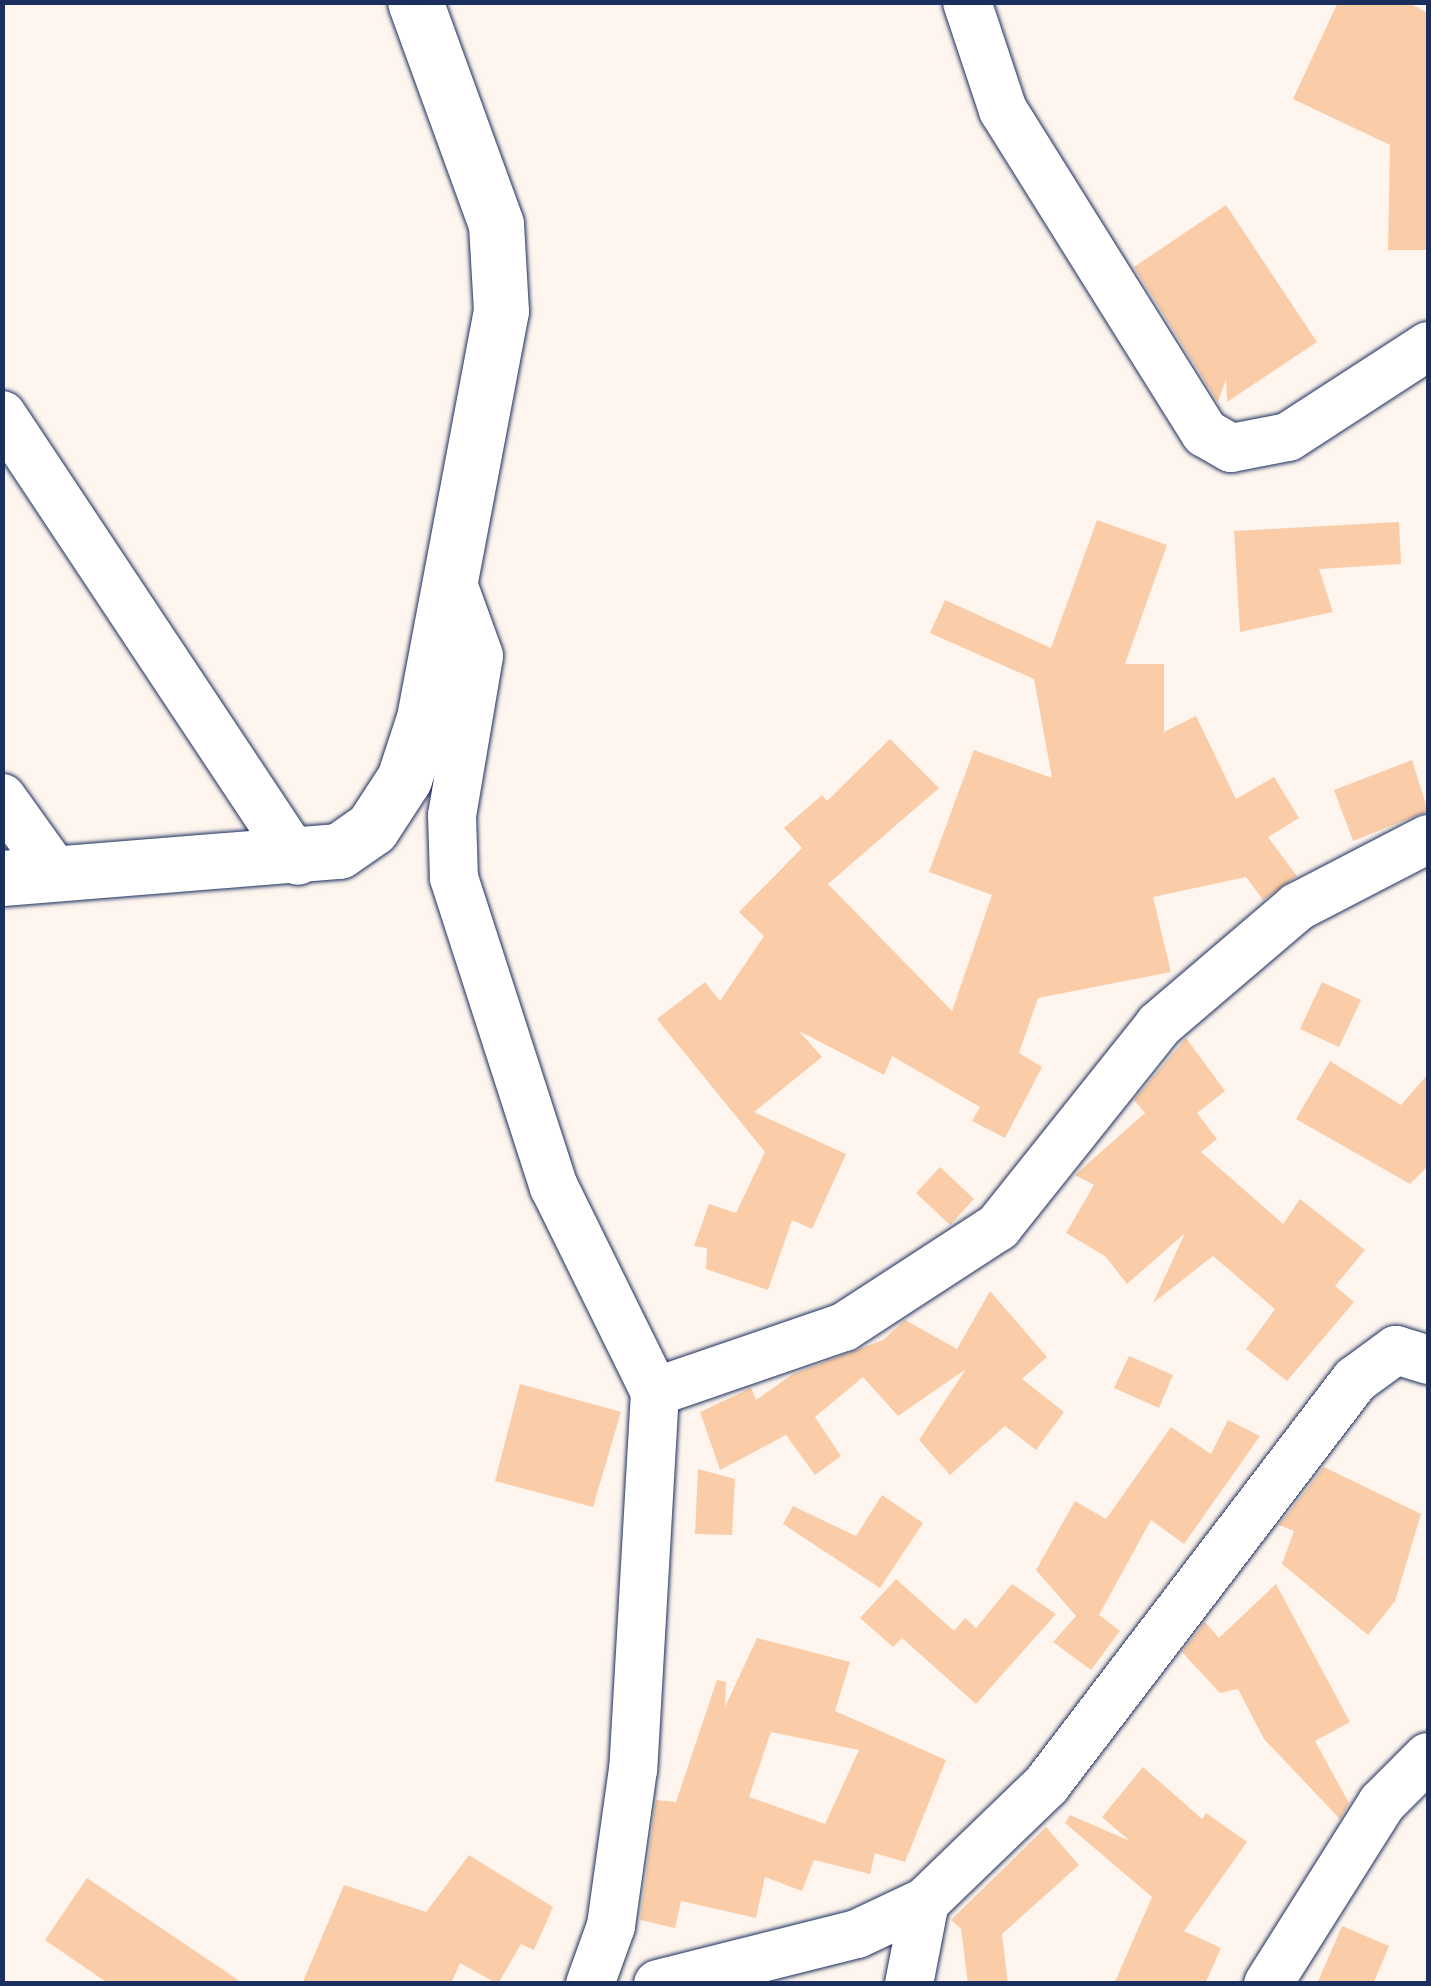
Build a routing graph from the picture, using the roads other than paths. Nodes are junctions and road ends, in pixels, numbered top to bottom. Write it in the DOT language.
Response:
graph roads {
  1 [pos="415,2"];
  2 [pos="967,2"];
  3 [pos="1428,346"];
  4 [pos="2,415"];
  5 [pos="449,573"];
  6 [pos="2,798"];
  7 [pos="1428,839"];
  8 [pos="298,861"];
  9 [pos="29,875"];
  10 [pos="1428,1360"];
  11 [pos="655,1392"];
  12 [pos="1428,1757"];
  13 [pos="925,1902"];
  14 [pos="590,1984"];
  15 [pos="658,1984"];
  16 [pos="909,1984"];
  17 [pos="1268,1984"];
  1 -- 5 [label="street"];
  2 -- 3 [label="street"];
  4 -- 8 [label="street"];
  5 -- 8 [label="street"];
  5 -- 11 [label="street"];
  6 -- 9 [label="street"];
  7 -- 11 [label="street"];
  8 -- 9 [label="street"];
  10 -- 13 [label="street"];
  11 -- 14 [label="street"];
  12 -- 17 [label="street"];
  13 -- 15 [label="street"];
  13 -- 16 [label="street"];
}
